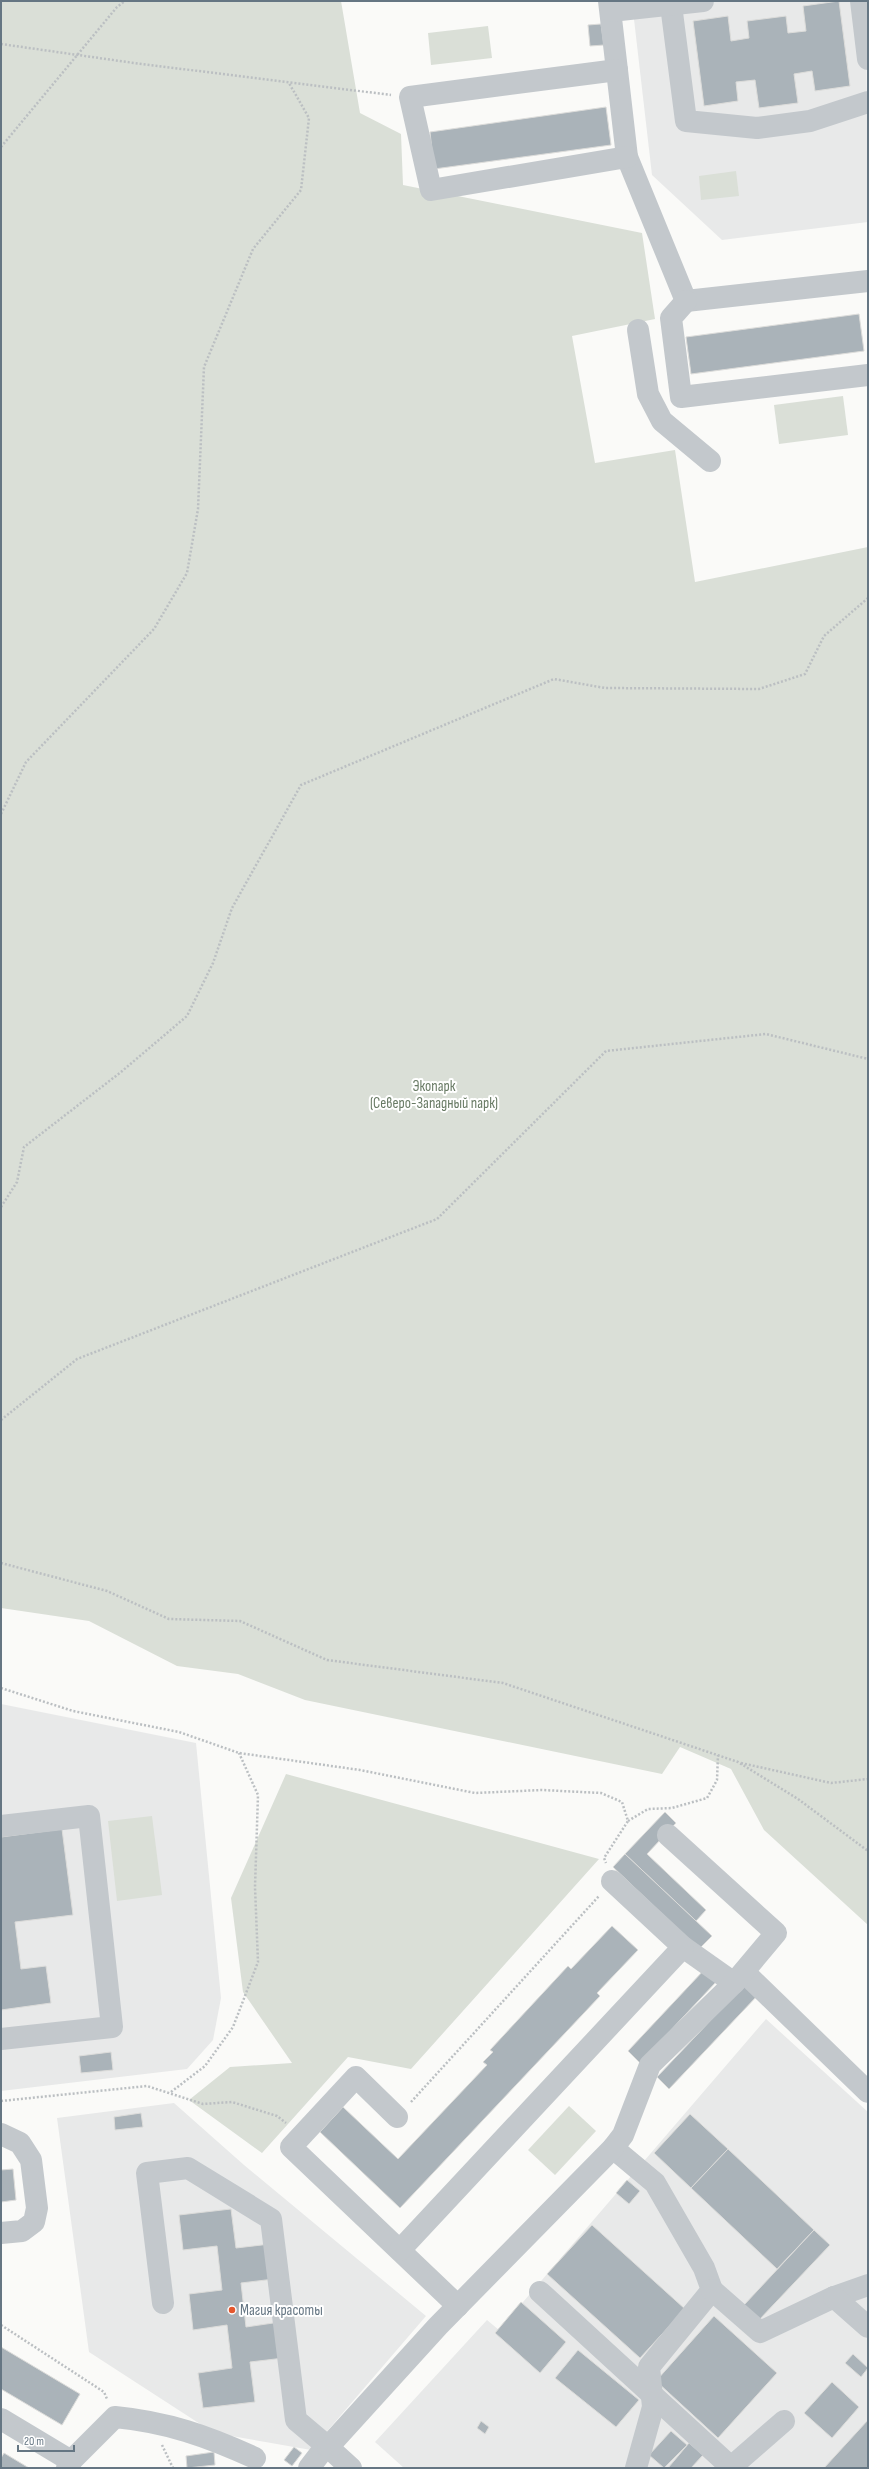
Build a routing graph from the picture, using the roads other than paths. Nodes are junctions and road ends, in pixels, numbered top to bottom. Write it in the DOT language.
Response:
graph roads {
  1 [pos="703,1"];
  2 [pos="861,1"];
  3 [pos="671,5"];
  4 [pos="610,6"];
  5 [pos="868,59"];
  6 [pos="617,70"];
  7 [pos="868,102"];
  8 [pos="627,157"];
  9 [pos="868,282"];
  10 [pos="686,301"];
  11 [pos="638,330"];
  12 [pos="868,375"];
  13 [pos="681,397"];
  14 [pos="662,421"];
  15 [pos="710,460"];
  16 [pos="1,1826"];
  17 [pos="668,1835"];
  18 [pos="612,1882"];
  19 [pos="683,1947"];
  20 [pos="739,1977"];
  21 [pos="1,2039"];
  22 [pos="868,2092"];
  23 [pos="397,2117"];
  24 [pos="1,2134"];
  25 [pos="613,2148"];
  26 [pos="1,2233"];
  27 [pos="400,2250"];
  28 [pos="868,2284"];
  29 [pos="712,2290"];
  30 [pos="540,2292"];
  31 [pos="834,2297"];
  32 [pos="163,2303"];
  33 [pos="458,2306"];
  34 [pos="868,2326"];
  35 [pos="652,2394"];
  36 [pos="3,2421"];
  37 [pos="784,2421"];
  38 [pos="319,2457"];
  39 [pos="255,2458"];
  40 [pos="69,2464"];
  41 [pos="731,2467"];
  42 [pos="351,2468"];
  43 [pos="636,2468"];
  1 -- 3 [label="lane"];
  2 -- 5 [label="lane"];
  3 -- 4 [label="lane"];
  3 -- 7 [label="lane"];
  4 -- 6 [label="lane"];
  6 -- 8 [label="lane"];
  6 -- 8 [label="lane"];
  8 -- 10 [label="lane"];
  9 -- 10 [label="lane"];
  10 -- 13 [label="lane"];
  11 -- 14 [label="lane"];
  12 -- 13 [label="lane"];
  13 -- 14 [label="lane"];
  14 -- 15 [label="lane"];
  16 -- 21 [label="lane"];
  17 -- 20 [label="lane"];
  18 -- 19 [label="lane"];
  19 -- 20 [label="lane"];
  19 -- 27 [label="lane"];
  20 -- 22 [label="lane"];
  20 -- 25 [label="lane"];
  23 -- 27 [label="lane"];
  24 -- 26 [label="lane"];
  25 -- 29 [label="lane"];
  25 -- 33 [label="lane"];
  27 -- 33 [label="lane"];
  28 -- 31 [label="lane"];
  29 -- 31 [label="lane"];
  29 -- 35 [label="lane"];
  30 -- 35 [label="lane"];
  31 -- 34 [label="lane"];
  32 -- 38 [label="lane"];
  33 -- 38 [label="lane"];
  35 -- 41 [label="lane"];
  35 -- 43 [label="lane"];
  36 -- 40 [label="lane"];
  37 -- 41 [label="lane"];
  38 -- 42 [label="lane"];
  39 -- 40 [label="lane"];
}
